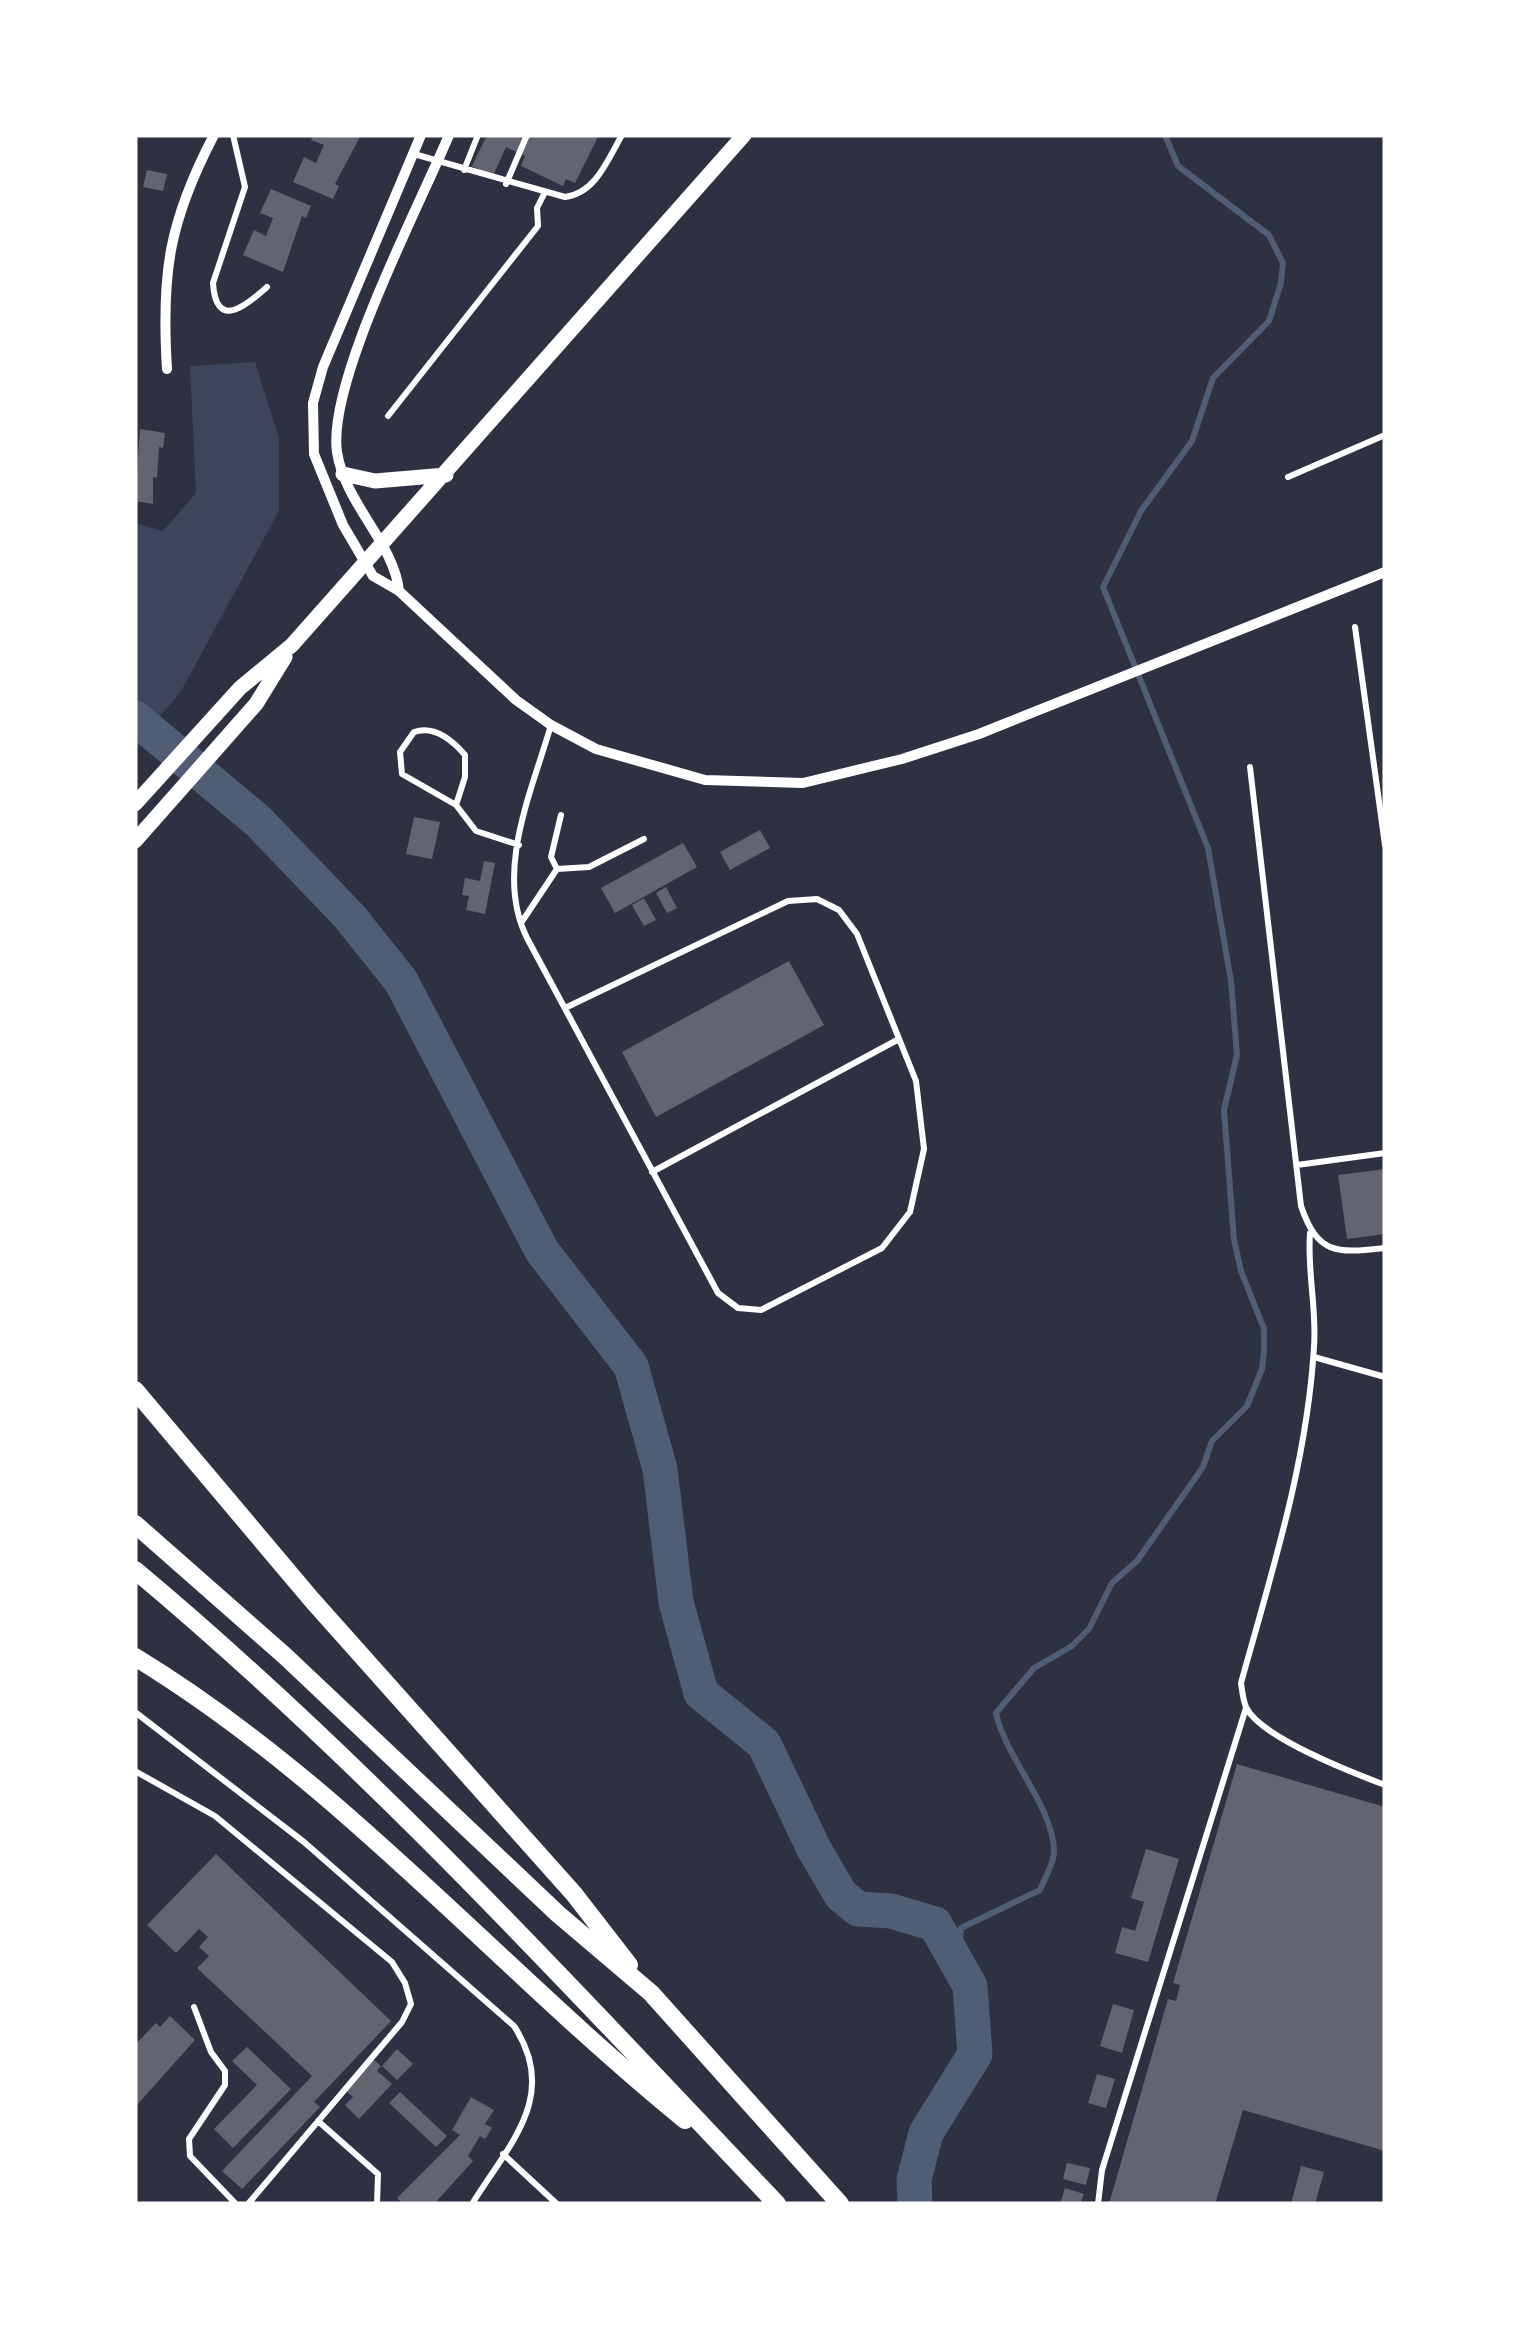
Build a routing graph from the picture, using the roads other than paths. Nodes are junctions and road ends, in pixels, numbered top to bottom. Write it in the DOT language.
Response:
graph roads {
  1 [pos="214,135"];
  2 [pos="233,135"];
  3 [pos="421,135"];
  4 [pos="449,135"];
  5 [pos="478,135"];
  6 [pos="527,135"];
  7 [pos="622,135"];
  8 [pos="744,135"];
  9 [pos="413,154"];
  10 [pos="437,163"];
  11 [pos="464,170"];
  12 [pos="506,184"];
  13 [pos="544,194"];
  14 [pos="266,287"];
  15 [pos="167,369"];
  16 [pos="388,416"];
  17 [pos="1385,435"];
  18 [pos="343,474"];
  19 [pos="446,475"];
  20 [pos="1288,477"];
  21 [pos="381,548"];
  22 [pos="364,565"];
  23 [pos="1385,572"];
  24 [pos="399,591"];
  25 [pos="1355,627"];
  26 [pos="292,645"];
  27 [pos="551,726"];
  28 [pos="1250,767"];
  29 [pos="135,804"];
  30 [pos="456,805"];
  31 [pos="561,815"];
  32 [pos="644,838"];
  33 [pos="135,841"];
  34 [pos="519,844"];
  35 [pos="1385,845"];
  36 [pos="557,869"];
  37 [pos="520,924"];
  38 [pos="565,1008"];
  39 [pos="899,1039"];
  40 [pos="1385,1154"];
  41 [pos="1297,1164"];
  42 [pos="652,1172"];
  43 [pos="1310,1232"];
  44 [pos="1385,1248"];
  45 [pos="1314,1357"];
  46 [pos="1385,1377"];
  47 [pos="135,1390"];
  48 [pos="135,1524"];
  49 [pos="135,1570"];
  50 [pos="135,1656"];
  51 [pos="1246,1708"];
  52 [pos="135,1712"];
  53 [pos="135,1771"];
  54 [pos="1385,1785"];
  55 [pos="651,1994"];
  56 [pos="194,2006"];
  57 [pos="318,2121"];
  58 [pos="503,2154"];
  59 [pos="740,2164"];
  60 [pos="236,2204"];
  61 [pos="248,2204"];
  62 [pos="377,2204"];
  63 [pos="472,2204"];
  64 [pos="557,2204"];
  65 [pos="777,2204"];
  66 [pos="840,2204"];
  67 [pos="1098,2204"];
  1 -- 15 [label="street"];
  2 -- 14 [label="lane"];
  3 -- 9 [label="street"];
  4 -- 10 [label="street"];
  5 -- 11 [label="lane"];
  6 -- 12 [label="lane"];
  7 -- 13 [label="lane"];
  8 -- 19 [label="main road"];
  9 -- 10 [label="lane"];
  9 -- 22 [label="street"];
  10 -- 11 [label="lane"];
  10 -- 18 [label="street"];
  11 -- 12 [label="lane"];
  12 -- 13 [label="lane"];
  13 -- 16 [label="lane"];
  17 -- 20 [label="lane"];
  18 -- 19 [label="main road"];
  18 -- 21 [label="street"];
  19 -- 21 [label="main road"];
  21 -- 22 [label="main road"];
  21 -- 24 [label="street"];
  22 -- 24 [label="street"];
  22 -- 26 [label="main road"];
  23 -- 27 [label="street"];
  24 -- 27 [label="street"];
  25 -- 35 [label="lane"];
  26 -- 29 [label="main road"];
  26 -- 33 [label="main road"];
  27 -- 34 [label="lane"];
  28 -- 41 [label="lane"];
  30 -- 30 [label="lane"];
  30 -- 34 [label="lane"];
  31 -- 36 [label="lane"];
  32 -- 36 [label="lane"];
  34 -- 37 [label="lane"];
  36 -- 37 [label="lane"];
  37 -- 38 [label="lane"];
  38 -- 39 [label="lane"];
  38 -- 42 [label="lane"];
  39 -- 42 [label="lane"];
  39 -- 42 [label="lane"];
  40 -- 41 [label="lane"];
  41 -- 43 [label="lane"];
  43 -- 44 [label="lane"];
  43 -- 45 [label="lane"];
  45 -- 46 [label="lane"];
  45 -- 51 [label="lane"];
  47 -- 55 [label="main road"];
  48 -- 55 [label="main road"];
  49 -- 59 [label="main road"];
  50 -- 59 [label="main road"];
  51 -- 54 [label="lane"];
  51 -- 67 [label="lane"];
  52 -- 58 [label="lane"];
  53 -- 57 [label="lane"];
  55 -- 66 [label="main road"];
  56 -- 60 [label="lane"];
  57 -- 61 [label="lane"];
  57 -- 62 [label="lane"];
  58 -- 63 [label="lane"];
  58 -- 64 [label="lane"];
  59 -- 65 [label="main road"];
}
